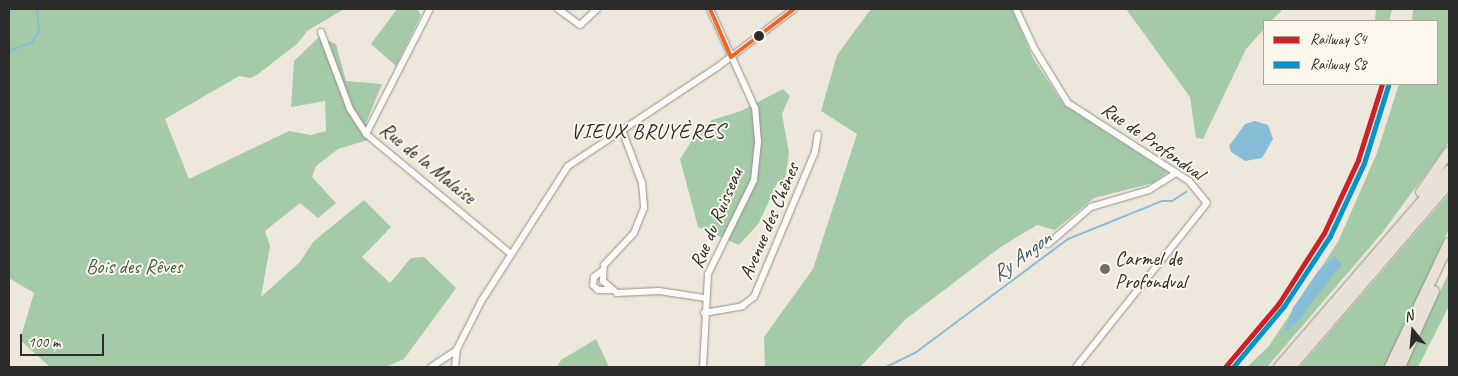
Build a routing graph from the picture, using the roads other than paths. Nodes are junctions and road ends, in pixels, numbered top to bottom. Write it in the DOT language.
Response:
graph roads {
  1 [pos="430,9"];
  2 [pos="558,9"];
  3 [pos="597,9"];
  4 [pos="710,9"];
  5 [pos="794,9"];
  6 [pos="1016,9"];
  7 [pos="321,32"];
  8 [pos="731,57"];
  9 [pos="622,130"];
  10 [pos="366,134"];
  11 [pos="818,134"];
  12 [pos="1449,152"];
  13 [pos="1449,170"];
  14 [pos="1176,174"];
  15 [pos="1449,183"];
  16 [pos="1403,220"];
  17 [pos="1449,243"];
  18 [pos="1048,244"];
  19 [pos="510,253"];
  20 [pos="1449,258"];
  21 [pos="602,271"];
  22 [pos="611,290"];
  23 [pos="704,298"];
  24 [pos="704,313"];
  25 [pos="457,350"];
  26 [pos="431,367"];
  27 [pos="455,367"];
  28 [pos="703,367"];
  29 [pos="1076,367"];
  30 [pos="1279,367"];
  31 [pos="1291,367"];
  32 [pos="1390,367"];
  33 [pos="1400,367"];
  1 -- 10 [label="street"];
  2 -- 3 [label="street"];
  4 -- 8 [label="street, Rue du Ruisseau"];
  5 -- 8 [label="street"];
  6 -- 14 [label="street, Rue de Profondval"];
  7 -- 10 [label="street, Rue de la Malaise"];
  8 -- 9 [label="street"];
  8 -- 23 [label="street, Rue du Ruisseau"];
  9 -- 19 [label="street"];
  9 -- 21 [label="street"];
  10 -- 19 [label="street, Rue de la Malaise"];
  11 -- 24 [label="street, Avenue des Chênes"];
  12 -- 16 [label="highway"];
  13 -- 16 [label="highway"];
  14 -- 18 [label="street"];
  14 -- 29 [label="street, Rue de Profondval"];
  15 -- 31 [label="highway"];
  16 -- 30 [label="highway"];
  17 -- 32 [label="highway"];
  19 -- 25 [label="street"];
  20 -- 33 [label="highway"];
  21 -- 22 [label="street"];
  21 -- 22 [label="street"];
  22 -- 23 [label="street"];
  23 -- 24 [label="street, Rue du Ruisseau"];
  24 -- 28 [label="street, Rue du Ruisseau"];
  25 -- 26 [label="street"];
  25 -- 27 [label="street"];
}
